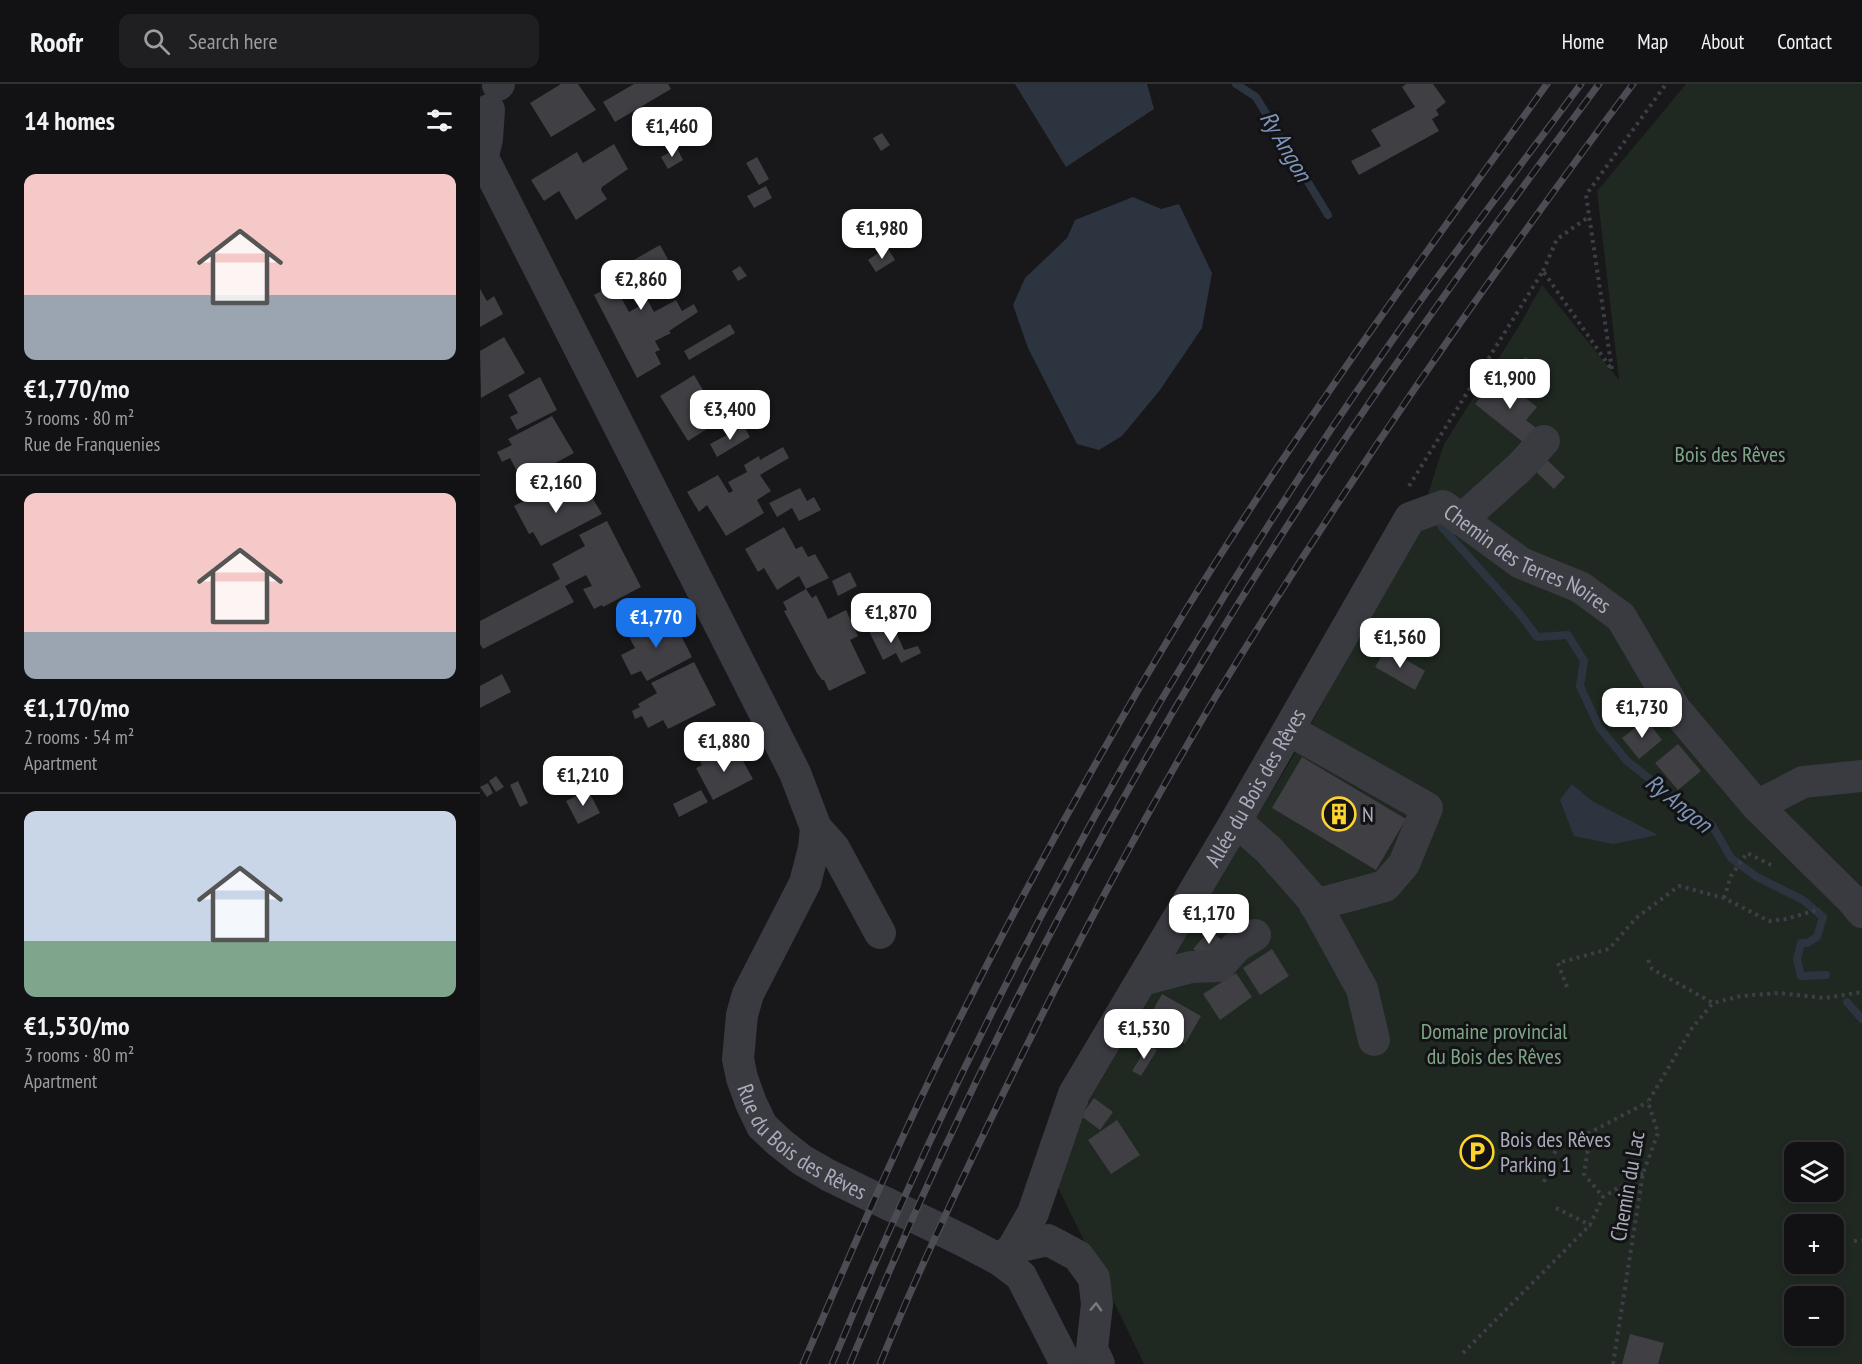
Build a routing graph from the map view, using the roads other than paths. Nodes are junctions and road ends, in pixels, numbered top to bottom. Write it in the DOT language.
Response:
graph roads {
  1 [pos="493,96"];
  2 [pos="482,154"];
  3 [pos="1544,441"];
  4 [pos="1410,518"];
  5 [pos="1461,520"];
  6 [pos="1288,730"];
  7 [pos="1862,776"];
  8 [pos="1757,806"];
  9 [pos="1236,821"];
  10 [pos="816,828"];
  11 [pos="1315,905"];
  12 [pos="1862,912"];
  13 [pos="880,933"];
  14 [pos="1255,935"];
  15 [pos="1142,980"];
  16 [pos="1374,1040"];
  17 [pos="1006,1254"];
  18 [pos="1066,1364"];
  19 [pos="1099,1364"];
  1 -- 2 [label="street"];
  2 -- 10 [label="street"];
  3 -- 5 [label="street"];
  4 -- 5 [label="street, Chemin des Terres Noires"];
  4 -- 6 [label="street, Allée du Bois des Rêves"];
  5 -- 8 [label="street, Chemin des Terres Noires"];
  6 -- 9 [label="street, Allée du Bois des Rêves"];
  6 -- 11 [label="street"];
  7 -- 8 [label="street"];
  8 -- 12 [label="street, Chemin des Terres Noires"];
  9 -- 11 [label="street"];
  9 -- 15 [label="street, Allée du Bois des Rêves"];
  10 -- 13 [label="street"];
  10 -- 17 [label="street, Rue du Bois des Rêves"];
  11 -- 16 [label="street"];
  14 -- 15 [label="street"];
  15 -- 17 [label="street, Allée du Bois des Rêves"];
  17 -- 18 [label="street, Rue du Bois des Rêves"];
  19 -- 17 [label="street, one-way"];
}
